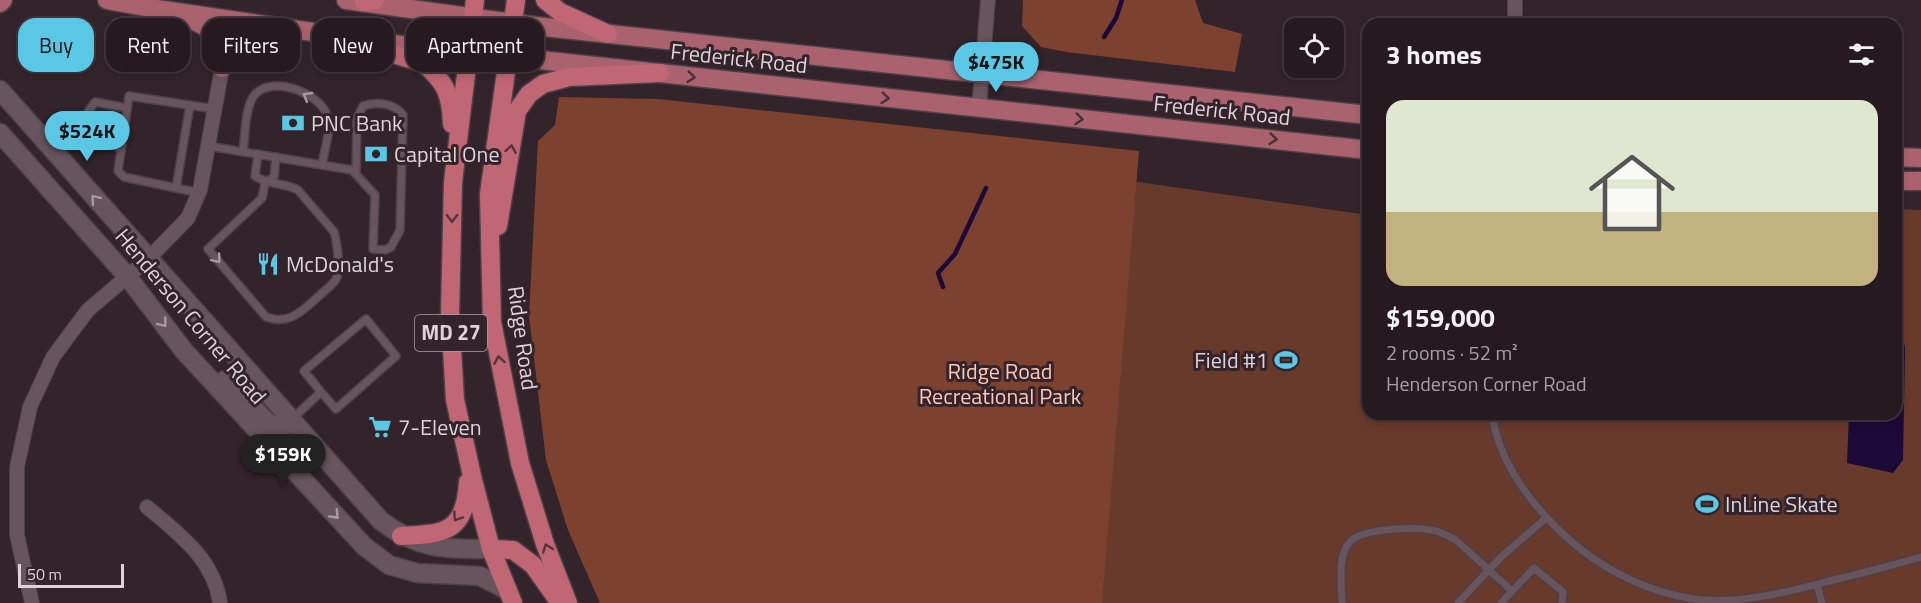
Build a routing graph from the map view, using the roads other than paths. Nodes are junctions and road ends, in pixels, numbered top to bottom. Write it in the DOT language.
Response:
graph roads {
  1 [pos="107,0"];
  2 [pos="516,0"];
  3 [pos="545,0"];
  4 [pos="988,0"];
  5 [pos="1515,0"];
  6 [pos="362,1"];
  7 [pos="474,9"];
  8 [pos="176,12"];
  9 [pos="216,18"];
  10 [pos="498,18"];
  11 [pos="513,18"];
  12 [pos="1513,18"];
  13 [pos="202,25"];
  14 [pos="544,27"];
  15 [pos="608,34"];
  16 [pos="394,54"];
  17 [pos="544,60"];
  18 [pos="221,72"];
  19 [pos="467,72"];
  20 [pos="506,72"];
  21 [pos="660,73"];
  22 [pos="982,74"];
  23 [pos="0,90"];
  24 [pos="190,105"];
  25 [pos="127,108"];
  26 [pos="979,108"];
  27 [pos="215,109"];
  28 [pos="1362,114"];
  29 [pos="0,134"];
  30 [pos="208,146"];
  31 [pos="1362,149"];
  32 [pos="121,151"];
  33 [pos="243,152"];
  34 [pos="258,154"];
  35 [pos="276,157"];
  36 [pos="1902,157"];
  37 [pos="1921,158"];
  38 [pos="322,165"];
  39 [pos="356,174"];
  40 [pos="1921,180"];
  41 [pos="1902,181"];
  42 [pos="453,182"];
  43 [pos="265,183"];
  44 [pos="176,188"];
  45 [pos="199,193"];
  46 [pos="147,259"];
  47 [pos="491,269"];
  48 [pos="127,276"];
  49 [pos="184,351"];
  50 [pos="321,392"];
  51 [pos="291,420"];
  52 [pos="1493,420"];
  53 [pos="469,462"];
  54 [pos="147,507"];
  55 [pos="1546,518"];
  56 [pos="401,536"];
  57 [pos="491,549"];
  58 [pos="1921,557"];
  59 [pos="1489,570"];
  60 [pos="1817,585"];
  61 [pos="1511,590"];
  62 [pos="510,597"];
  63 [pos="32,603"];
  64 [pos="220,603"];
  65 [pos="560,603"];
  66 [pos="568,603"];
  67 [pos="1342,603"];
  68 [pos="1458,603"];
  69 [pos="1501,603"];
  70 [pos="1562,603"];
  71 [pos="1822,603"];
  1 -- 8 [label="main road, Frederick Road"];
  2 -- 11 [label="highway, Ridge Road"];
  3 -- 15 [label="highway"];
  4 -- 22 [label="street"];
  5 -- 12 [label="street"];
  6 -- 7 [label="main road, Frederick Road"];
  7 -- 10 [label="main road, Frederick Road"];
  8 -- 9 [label="main road, Frederick Road"];
  8 -- 13 [label="main road"];
  14 -- 15 [label="main road, Frederick Road"];
  15 -- 22 [label="main road, Frederick Road"];
  16 -- 42 [label="highway"];
  17 -- 21 [label="main road, Frederick Road"];
  18 -- 27 [label="street"];
  19 -- 42 [label="highway, MD 27"];
  20 -- 47 [label="highway, Ridge Road / MD 27"];
  21 -- 26 [label="main road, Frederick Road, one-way"];
  47 -- 21 [label="highway, one-way"];
  22 -- 26 [label="street"];
  22 -- 28 [label="main road, Frederick Road"];
  46 -- 23 [label="street, Henderson Corner Road, one-way"];
  24 -- 25 [label="lane"];
  24 -- 27 [label="lane"];
  24 -- 44 [label="lane"];
  25 -- 32 [label="lane"];
  25 -- 32 [label="lane"];
  26 -- 31 [label="main road, Frederick Road, one-way"];
  27 -- 30 [label="street"];
  29 -- 48 [label="street, Henderson Corner Road"];
  30 -- 33 [label="lane"];
  30 -- 45 [label="street"];
  32 -- 44 [label="lane"];
  33 -- 34 [label="lane"];
  38 -- 33 [label="lane, one-way"];
  34 -- 35 [label="lane"];
  34 -- 43 [label="lane"];
  35 -- 38 [label="lane"];
  35 -- 43 [label="lane"];
  36 -- 37 [label="main road"];
  38 -- 39 [label="lane"];
  39 -- 39 [label="lane"];
  40 -- 41 [label="main road"];
  42 -- 53 [label="highway, MD 27, one-way"];
  43 -- 43 [label="lane, one-way"];
  44 -- 45 [label="lane"];
  45 -- 46 [label="street"];
  46 -- 48 [label="street"];
  46 -- 51 [label="street, Henderson Corner Road"];
  66 -- 47 [label="highway, Ridge Road / MD 27, one-way"];
  48 -- 49 [label="street, Henderson Corner Road, one-way"];
  48 -- 63 [label="street"];
  49 -- 51 [label="street"];
  49 -- 62 [label="street, Henderson Corner Road, one-way"];
  50 -- 50 [label="lane"];
  50 -- 51 [label="lane"];
  51 -- 56 [label="street, Henderson Corner Road"];
  52 -- 55 [label="lane"];
  53 -- 56 [label="highway, one-way"];
  53 -- 57 [label="highway, MD 27"];
  54 -- 64 [label="street"];
  55 -- 59 [label="lane"];
  55 -- 60 [label="lane"];
  56 -- 57 [label="street, Henderson Corner Road"];
  57 -- 62 [label="highway, MD 27"];
  57 -- 65 [label="highway"];
  58 -- 60 [label="lane"];
  59 -- 61 [label="lane"];
  59 -- 67 [label="lane"];
  59 -- 68 [label="lane"];
  60 -- 71 [label="lane"];
  61 -- 69 [label="lane"];
  61 -- 70 [label="lane"];
}
